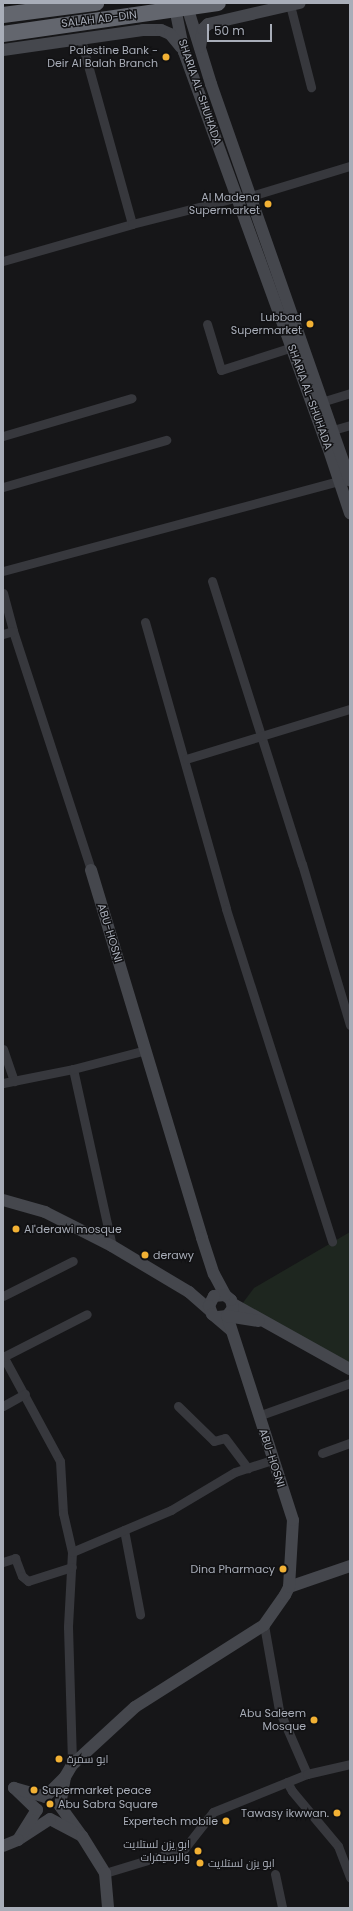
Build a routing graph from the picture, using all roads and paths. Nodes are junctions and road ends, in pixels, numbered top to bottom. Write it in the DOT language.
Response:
graph roads {
  1 [pos="96,3"];
  2 [pos="218,3"];
  3 [pos="295,4"];
  4 [pos="181,6"];
  5 [pos="3,15"];
  6 [pos="3,34"];
  7 [pos="81,40"];
  8 [pos="3,50"];
  9 [pos="200,50"];
  10 [pos="184,52"];
  11 [pos="311,87"];
  12 [pos="350,166"];
  13 [pos="251,196"];
  14 [pos="238,197"];
  15 [pos="132,224"];
  16 [pos="3,261"];
  17 [pos="207,324"];
  18 [pos="292,347"];
  19 [pos="350,393"];
  20 [pos="132,398"];
  21 [pos="318,403"];
  22 [pos="350,425"];
  23 [pos="333,430"];
  24 [pos="3,436"];
  25 [pos="166,440"];
  26 [pos="344,480"];
  27 [pos="3,487"];
  28 [pos="350,513"];
  29 [pos="3,571"];
  30 [pos="212,580"];
  31 [pos="3,594"];
  32 [pos="145,622"];
  33 [pos="13,631"];
  34 [pos="3,634"];
  35 [pos="350,708"];
  36 [pos="261,736"];
  37 [pos="186,759"];
  38 [pos="91,870"];
  39 [pos="350,1025"];
  40 [pos="3,1049"];
  41 [pos="146,1050"];
  42 [pos="73,1069"];
  43 [pos="14,1081"];
  44 [pos="3,1083"];
  45 [pos="3,1200"];
  46 [pos="332,1241"];
  47 [pos="112,1246"];
  48 [pos="74,1261"];
  49 [pos="189,1292"];
  50 [pos="3,1296"];
  51 [pos="224,1298"];
  52 [pos="87,1314"];
  53 [pos="218,1315"];
  54 [pos="259,1321"];
  55 [pos="3,1357"];
  56 [pos="350,1370"];
  57 [pos="350,1383"];
  58 [pos="25,1394"];
  59 [pos="3,1406"];
  60 [pos="178,1406"];
  61 [pos="258,1416"];
  62 [pos="350,1443"];
  63 [pos="322,1453"];
  64 [pos="272,1460"];
  65 [pos="248,1468"];
  66 [pos="124,1530"];
  67 [pos="72,1552"];
  68 [pos="3,1562"];
  69 [pos="350,1566"];
  70 [pos="72,1567"];
  71 [pos="289,1587"];
  72 [pos="140,1614"];
  73 [pos="264,1625"];
  74 [pos="350,1764"];
  75 [pos="72,1765"];
  76 [pos="307,1774"];
  77 [pos="65,1777"];
  78 [pos="288,1782"];
  79 [pos="8,1785"];
  80 [pos="44,1797"];
  81 [pos="60,1806"];
  82 [pos="37,1810"];
  83 [pos="50,1819"];
  84 [pos="82,1836"];
  85 [pos="18,1840"];
  86 [pos="3,1846"];
  87 [pos="105,1873"];
  88 [pos="275,1874"];
  89 [pos="350,1878"];
  90 [pos="108,1908"];
  91 [pos="282,1908"];
  1 -- 5 [label="highway, SALAH AD-DIN"];
  2 -- 4 [label="highway, SALAH AD-DIN"];
  3 -- 9 [label="street"];
  3 -- 11 [label="street"];
  4 -- 6 [label="highway, SALAH AD-DIN"];
  4 -- 9 [label="street, SHARIA AL-SHUHADA"];
  4 -- 10 [label="street, SHARIA AL-SHUHADA"];
  7 -- 8 [label="street"];
  7 -- 10 [label="street"];
  7 -- 15 [label="street"];
  9 -- 13 [label="street, SHARIA AL-SHUHADA"];
  10 -- 14 [label="street, SHARIA AL-SHUHADA"];
  12 -- 13 [label="street"];
  13 -- 14 [label="street"];
  13 -- 21 [label="street, SHARIA AL-SHUHADA"];
  14 -- 15 [label="street"];
  14 -- 18 [label="street, SHARIA AL-SHUHADA"];
  15 -- 16 [label="street"];
  17 -- 18 [label="street"];
  18 -- 21 [label="street, SHARIA AL-SHUHADA"];
  19 -- 21 [label="street"];
  20 -- 24 [label="street"];
  21 -- 23 [label="street, SHARIA AL-SHUHADA"];
  21 -- 26 [label="street, SHARIA AL-SHUHADA"];
  22 -- 23 [label="street"];
  23 -- 26 [label="street, SHARIA AL-SHUHADA"];
  25 -- 27 [label="street"];
  26 -- 28 [label="street, SHARIA AL-SHUHADA"];
  26 -- 29 [label="street"];
  30 -- 36 [label="street"];
  31 -- 33 [label="street, ABU-HOSNI"];
  32 -- 37 [label="street"];
  33 -- 34 [label="street"];
  33 -- 38 [label="street, ABU-HOSNI"];
  35 -- 36 [label="street"];
  36 -- 37 [label="street"];
  36 -- 39 [label="street"];
  37 -- 46 [label="street"];
  38 -- 41 [label="street, ABU-HOSNI"];
  40 -- 43 [label="street"];
  41 -- 42 [label="street"];
  41 -- 51 [label="street, ABU-HOSNI"];
  42 -- 43 [label="street"];
  42 -- 47 [label="street"];
  43 -- 44 [label="street"];
  45 -- 47 [label="street"];
  47 -- 49 [label="street"];
  48 -- 50 [label="street"];
  49 -- 51 [label="street"];
  49 -- 53 [label="street"];
  51 -- 53 [label="street"];
  51 -- 53 [label="street"];
  51 -- 54 [label="street"];
  52 -- 55 [label="street"];
  53 -- 54 [label="street"];
  53 -- 61 [label="street, ABU-HOSNI"];
  54 -- 56 [label="street"];
  55 -- 58 [label="street"];
  57 -- 61 [label="street"];
  58 -- 59 [label="street"];
  58 -- 67 [label="street"];
  60 -- 65 [label="street"];
  61 -- 64 [label="street, ABU-HOSNI"];
  62 -- 63 [label="street"];
  64 -- 65 [label="street"];
  64 -- 71 [label="street, ABU-HOSNI"];
  65 -- 66 [label="street"];
  66 -- 67 [label="street"];
  66 -- 72 [label="street"];
  67 -- 70 [label="street"];
  68 -- 70 [label="street"];
  69 -- 71 [label="street"];
  70 -- 75 [label="street"];
  71 -- 73 [label="street"];
  73 -- 75 [label="street"];
  73 -- 76 [label="street"];
  74 -- 76 [label="street"];
  75 -- 77 [label="street"];
  76 -- 78 [label="street"];
  77 -- 80 [label="street"];
  77 -- 81 [label="street"];
  78 -- 87 [label="street"];
  78 -- 89 [label="street"];
  79 -- 80 [label="street"];
  79 -- 82 [label="street"];
  80 -- 81 [label="street"];
  80 -- 82 [label="street"];
  81 -- 83 [label="street"];
  81 -- 84 [label="street"];
  82 -- 83 [label="street"];
  82 -- 85 [label="street"];
  83 -- 84 [label="street"];
  83 -- 85 [label="street"];
  84 -- 87 [label="street"];
  85 -- 86 [label="street"];
  87 -- 90 [label="street"];
  88 -- 91 [label="street"];
}
